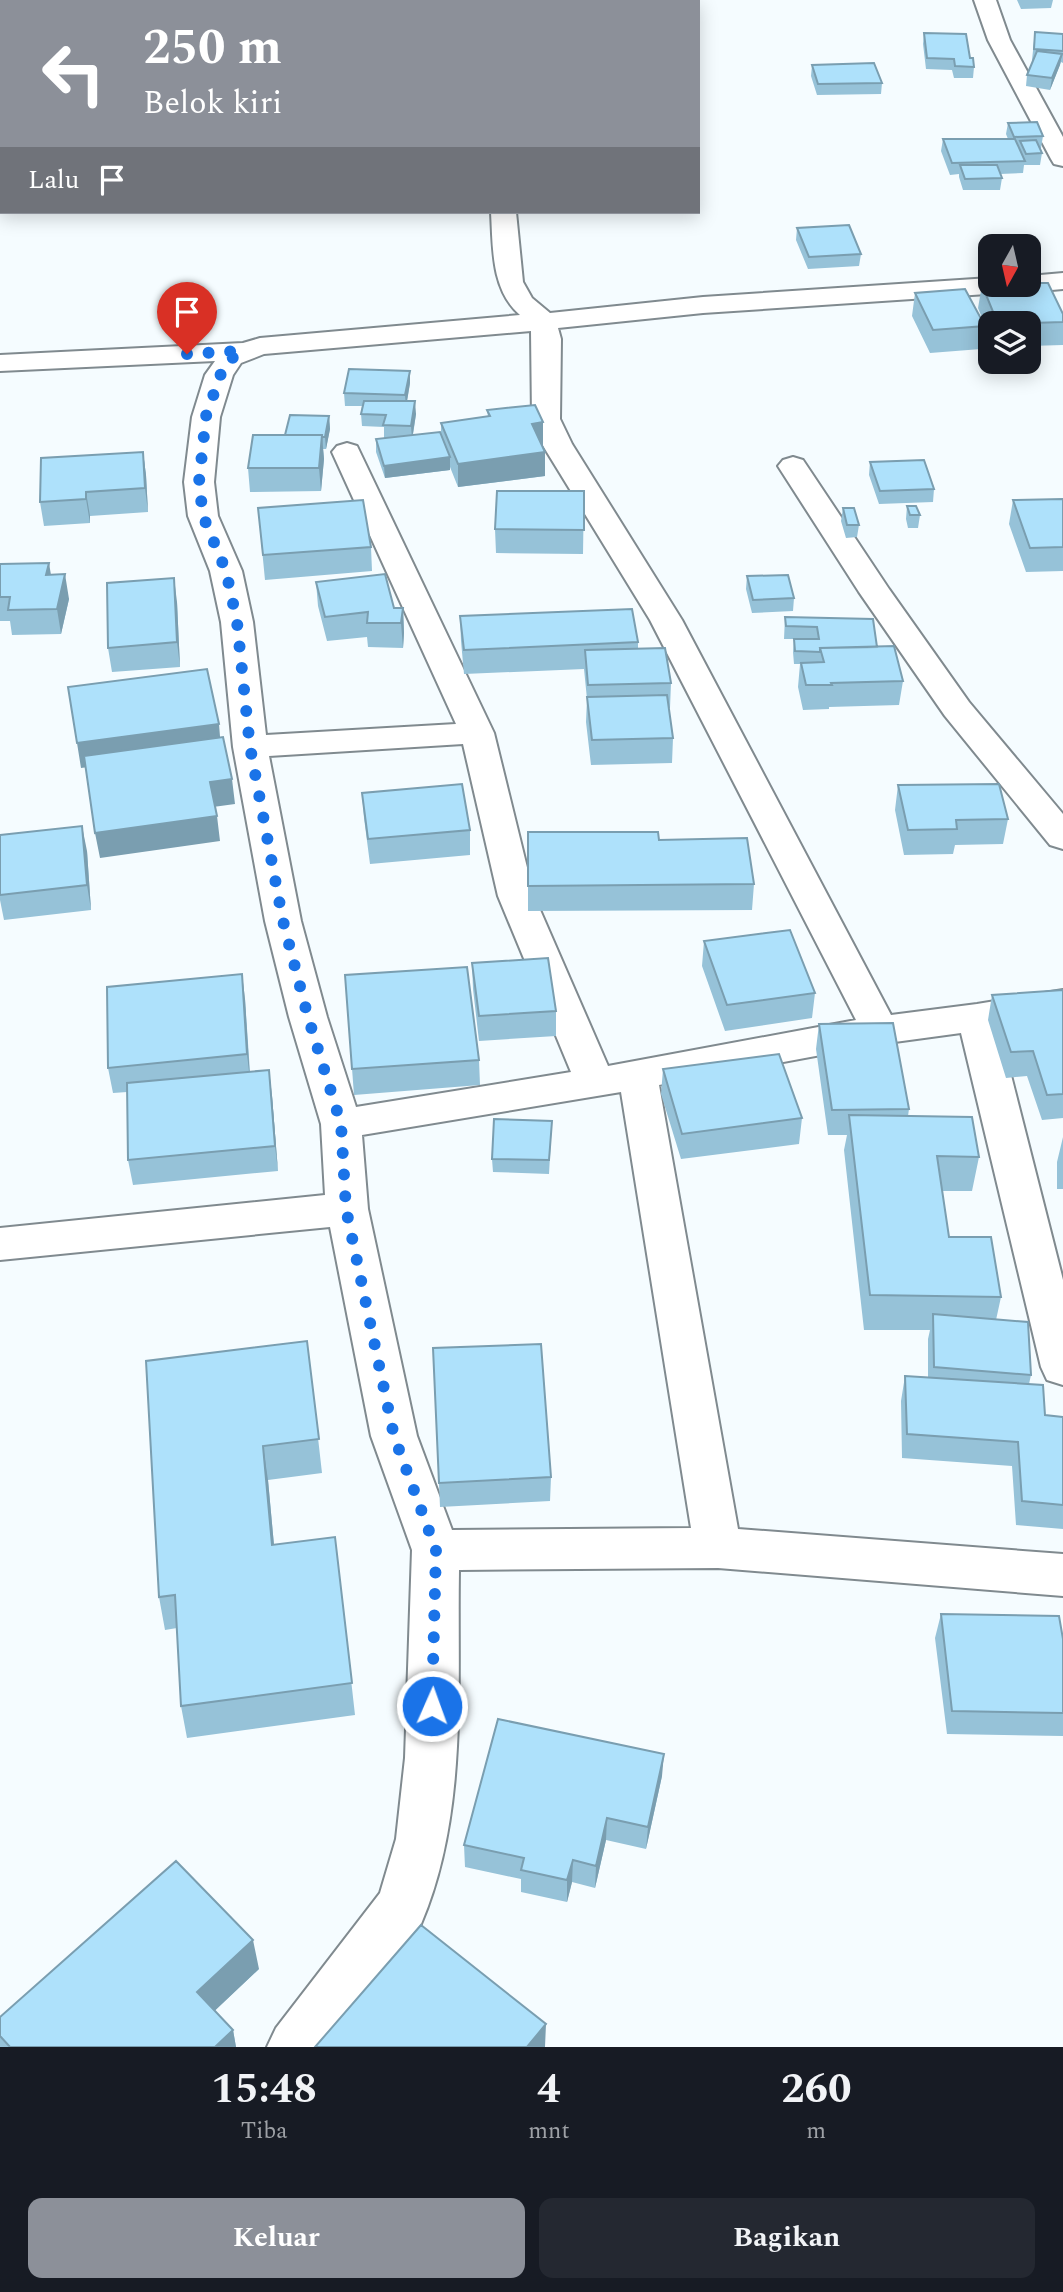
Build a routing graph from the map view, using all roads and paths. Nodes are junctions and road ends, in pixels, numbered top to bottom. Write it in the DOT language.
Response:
graph roads {
  1 [pos="985,0"];
  2 [pos="1025,39"];
  3 [pos="999,40"];
  4 [pos="1063,159"];
  5 [pos="503,214"];
  6 [pos="1063,281"];
  7 [pos="1041,283"];
  8 [pos="978,287"];
  9 [pos="543,321"];
  10 [pos="241,351"];
  11 [pos="0,363"];
  12 [pos="347,452"];
  13 [pos="793,466"];
  14 [pos="477,733"];
  15 [pos="250,747"];
  16 [pos="1057,822"];
  17 [pos="1063,1003"];
  18 [pos="977,1018"];
  19 [pos="880,1030"];
  20 [pos="638,1075"];
  21 [pos="596,1081"];
  22 [pos="341,1124"];
  23 [pos="346,1209"];
  24 [pos="0,1244"];
  25 [pos="1063,1367"];
  26 [pos="718,1548"];
  27 [pos="436,1550"];
  28 [pos="1063,1575"];
  29 [pos="295,2047"];
  1 -- 3 [label="street"];
  2 -- 3 [label="street"];
  3 -- 4 [label="street"];
  5 -- 9 [label="street"];
  6 -- 7 [label="street"];
  8 -- 9 [label="street"];
  9 -- 10 [label="street"];
  9 -- 19 [label="street"];
  10 -- 11 [label="street"];
  10 -- 15 [label="street"];
  12 -- 14 [label="street"];
  13 -- 16 [label="street"];
  14 -- 15 [label="street"];
  14 -- 21 [label="street"];
  15 -- 22 [label="street"];
  17 -- 18 [label="street"];
  18 -- 19 [label="street"];
  18 -- 25 [label="street"];
  19 -- 20 [label="street"];
  20 -- 21 [label="street"];
  20 -- 26 [label="street"];
  21 -- 22 [label="street"];
  22 -- 23 [label="street"];
  23 -- 24 [label="street"];
  23 -- 27 [label="street"];
  26 -- 27 [label="street"];
  26 -- 28 [label="street"];
  27 -- 29 [label="street"];
}
